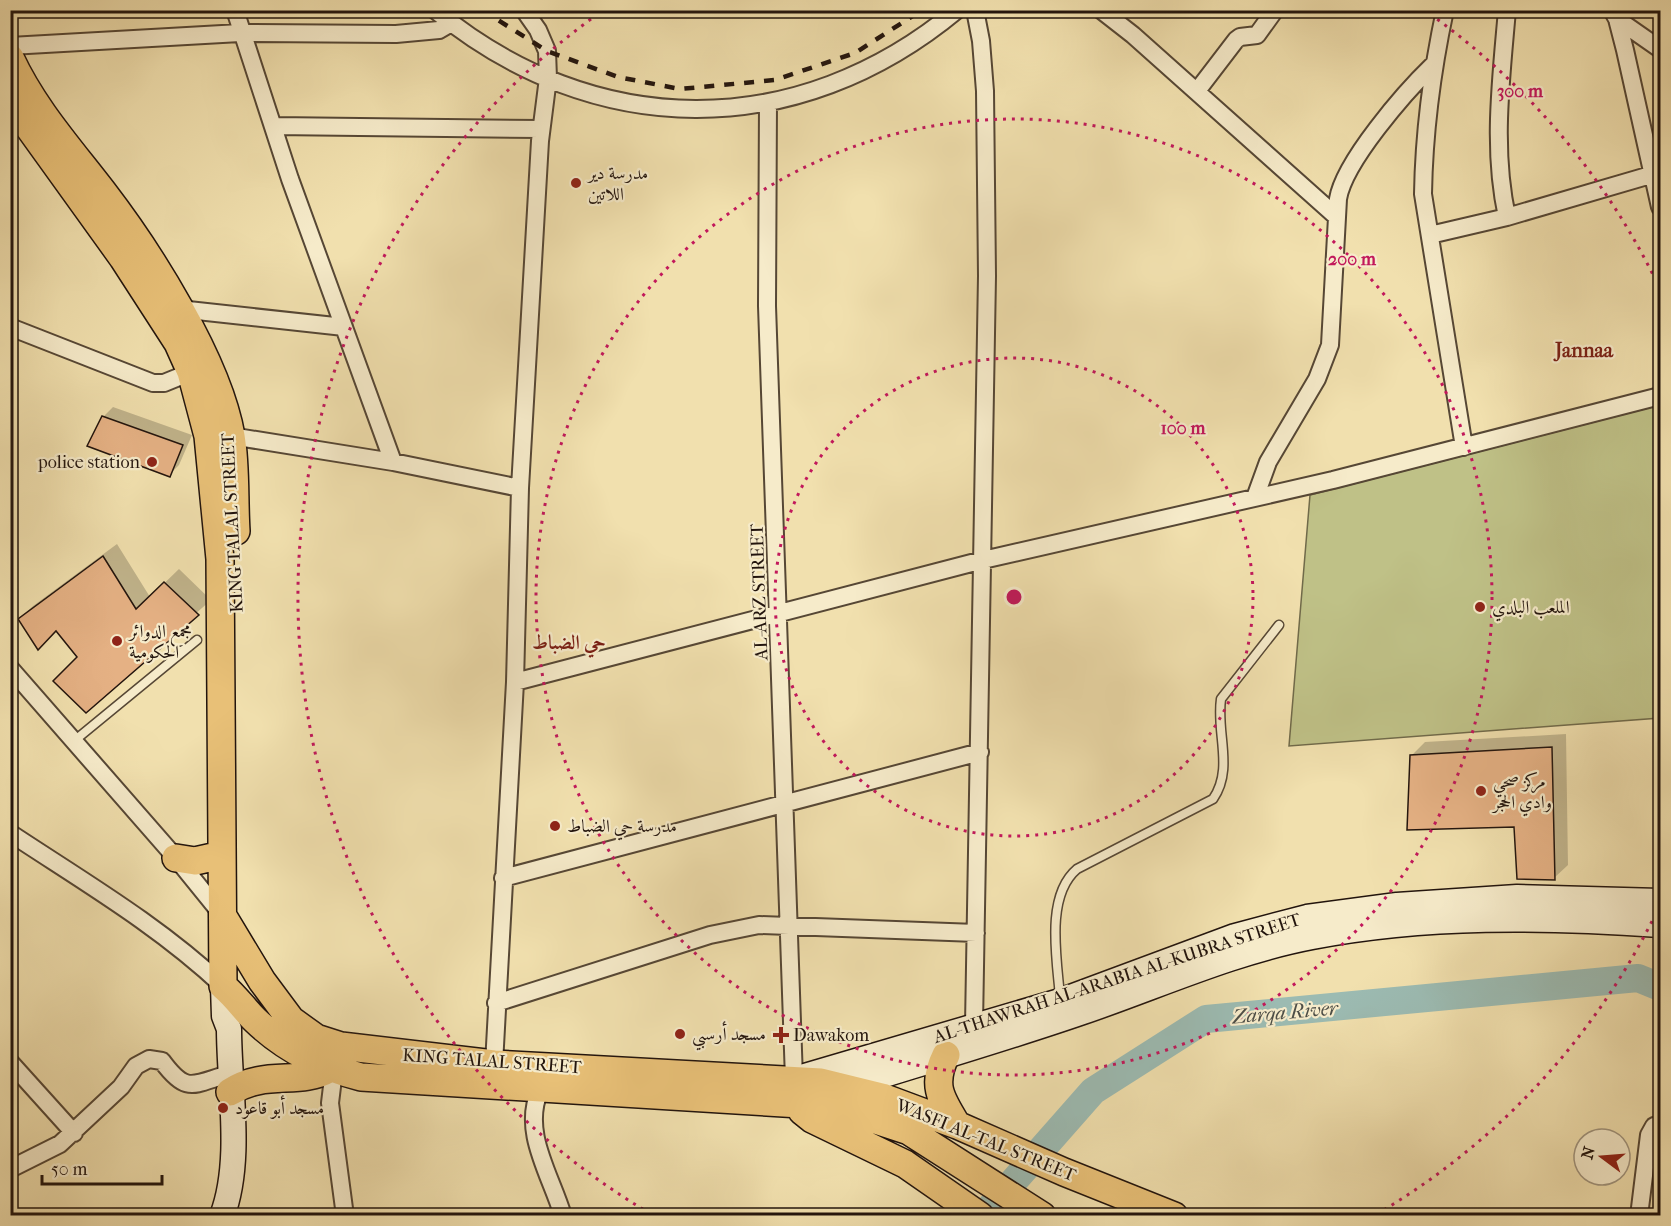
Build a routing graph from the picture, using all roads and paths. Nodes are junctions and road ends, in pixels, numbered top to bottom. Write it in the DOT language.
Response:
graph roads {
  1 [pos="235,10"];
  2 [pos="435,10"];
  3 [pos="524,10"];
  4 [pos="957,10"];
  5 [pos="975,10"];
  6 [pos="1101,10"];
  7 [pos="1275,10"];
  8 [pos="1445,10"];
  9 [pos="1507,10"];
  10 [pos="1614,15"];
  11 [pos="451,23"];
  12 [pos="240,33"];
  13 [pos="10,46"];
  14 [pos="1660,49"];
  15 [pos="10,58"];
  16 [pos="1433,65"];
  17 [pos="548,78"];
  18 [pos="1197,91"];
  19 [pos="10,101"];
  20 [pos="768,103"];
  21 [pos="274,126"];
  22 [pos="542,129"];
  23 [pos="1657,171"];
  24 [pos="1660,207"];
  25 [pos="1507,217"];
  26 [pos="1337,218"];
  27 [pos="1430,235"];
  28 [pos="179,309"];
  29 [pos="10,327"];
  30 [pos="344,327"];
  31 [pos="191,372"];
  32 [pos="1660,396"];
  33 [pos="231,435"];
  34 [pos="1464,447"];
  35 [pos="393,462"];
  36 [pos="520,488"];
  37 [pos="1256,495"];
  38 [pos="983,560"];
  39 [pos="779,614"];
  40 [pos="1279,625"];
  41 [pos="197,640"];
  42 [pos="10,668"];
  43 [pos="515,682"];
  44 [pos="74,741"];
  45 [pos="980,752"];
  46 [pos="786,804"];
  47 [pos="14,840"];
  48 [pos="222,855"];
  49 [pos="176,858"];
  50 [pos="503,878"];
  51 [pos="1660,901"];
  52 [pos="223,917"];
  53 [pos="789,925"];
  54 [pos="1660,925"];
  55 [pos="976,933"];
  56 [pos="239,943"];
  57 [pos="230,992"];
  58 [pos="1060,1001"];
  59 [pos="496,1003"];
  60 [pos="974,1025"];
  61 [pos="946,1055"];
  62 [pos="10,1062"];
  63 [pos="494,1064"];
  64 [pos="332,1070"];
  65 [pos="230,1083"];
  66 [pos="845,1087"];
  67 [pos="540,1090"];
  68 [pos="796,1091"];
  69 [pos="1660,1124"];
  70 [pos="957,1125"];
  71 [pos="74,1133"];
  72 [pos="10,1169"];
  73 [pos="1150,1210"];
  74 [pos="1036,1212"];
  75 [pos="222,1215"];
  76 [pos="345,1215"];
  77 [pos="562,1215"];
  78 [pos="980,1215"];
  79 [pos="1174,1215"];
  80 [pos="1640,1215"];
  1 -- 12 [label="street"];
  2 -- 11 [label="street"];
  3 -- 17 [label="street"];
  4 -- 20 [label="street"];
  5 -- 38 [label="street"];
  6 -- 18 [label="street"];
  7 -- 18 [label="street"];
  8 -- 16 [label="street"];
  9 -- 25 [label="street"];
  10 -- 14 [label="street"];
  10 -- 23 [label="street"];
  11 -- 12 [label="street"];
  11 -- 17 [label="street"];
  12 -- 13 [label="street"];
  12 -- 21 [label="street"];
  15 -- 28 [label="main road, KING TALAL STREET"];
  16 -- 26 [label="street"];
  16 -- 27 [label="street"];
  17 -- 20 [label="street"];
  17 -- 22 [label="street"];
  18 -- 26 [label="street"];
  19 -- 31 [label="main road, KING TALAL STREET"];
  20 -- 39 [label="street, AL-ARZ STREET"];
  21 -- 22 [label="street"];
  21 -- 30 [label="street"];
  22 -- 36 [label="street"];
  23 -- 24 [label="street"];
  23 -- 25 [label="street"];
  25 -- 27 [label="street"];
  26 -- 37 [label="street"];
  27 -- 34 [label="street"];
  28 -- 30 [label="street"];
  28 -- 33 [label="main road, KING TALAL STREET"];
  29 -- 31 [label="street"];
  30 -- 35 [label="street"];
  31 -- 48 [label="main road, KING TALAL STREET"];
  32 -- 34 [label="street"];
  33 -- 35 [label="street"];
  33 -- 56 [label="main road, KING TALAL STREET"];
  34 -- 37 [label="street"];
  35 -- 36 [label="street"];
  36 -- 43 [label="street"];
  37 -- 38 [label="street"];
  38 -- 39 [label="street"];
  38 -- 45 [label="street"];
  39 -- 43 [label="street"];
  39 -- 46 [label="street, AL-ARZ STREET"];
  40 -- 58 [label="lane"];
  41 -- 44 [label="lane"];
  42 -- 44 [label="street"];
  43 -- 50 [label="street"];
  44 -- 49 [label="street"];
  45 -- 46 [label="street"];
  45 -- 55 [label="street"];
  46 -- 50 [label="street"];
  46 -- 53 [label="street, AL-ARZ STREET"];
  47 -- 57 [label="street"];
  48 -- 49 [label="main road"];
  48 -- 52 [label="main road, KING TALAL STREET"];
  49 -- 52 [label="street"];
  50 -- 59 [label="street"];
  51 -- 58 [label="main road, AL-THAWRAH AL-ARABIA AL-KUBRA STREET"];
  52 -- 56 [label="main road, KING TALAL STREET"];
  52 -- 57 [label="main road, KING TALAL STREET"];
  53 -- 55 [label="street"];
  53 -- 59 [label="street"];
  53 -- 68 [label="street, AL-ARZ STREET"];
  54 -- 61 [label="main road, AL-THAWRAH AL-ARABIA AL-KUBRA STREET"];
  55 -- 60 [label="street"];
  56 -- 57 [label="main road, KING TALAL STREET"];
  56 -- 63 [label="main road, KING TALAL STREET"];
  57 -- 64 [label="main road, KING TALAL STREET"];
  57 -- 65 [label="main road"];
  58 -- 60 [label="main road, AL-THAWRAH AL-ARABIA AL-KUBRA STREET"];
  59 -- 63 [label="street"];
  60 -- 68 [label="main road, AL-THAWRAH AL-ARABIA AL-KUBRA STREET"];
  61 -- 66 [label="main road, AL-THAWRAH AL-ARABIA AL-KUBRA STREET"];
  61 -- 70 [label="main road"];
  62 -- 71 [label="street"];
  63 -- 68 [label="main road, KING TALAL STREET"];
  64 -- 65 [label="main road"];
  64 -- 67 [label="main road, KING TALAL STREET"];
  64 -- 76 [label="street"];
  65 -- 71 [label="street"];
  65 -- 75 [label="main road"];
  66 -- 68 [label="main road, WASFI AL-TAL STREET"];
  66 -- 70 [label="main road, WASFI AL-TAL STREET"];
  67 -- 68 [label="main road, KING TALAL STREET"];
  67 -- 77 [label="street"];
  68 -- 74 [label="main road, WASFI AL-TAL STREET"];
  68 -- 78 [label="main road"];
  69 -- 80 [label="street"];
  70 -- 73 [label="main road, WASFI AL-TAL STREET"];
  71 -- 72 [label="street"];
  73 -- 79 [label="main road, WASFI AL-TAL STREET"];
}
